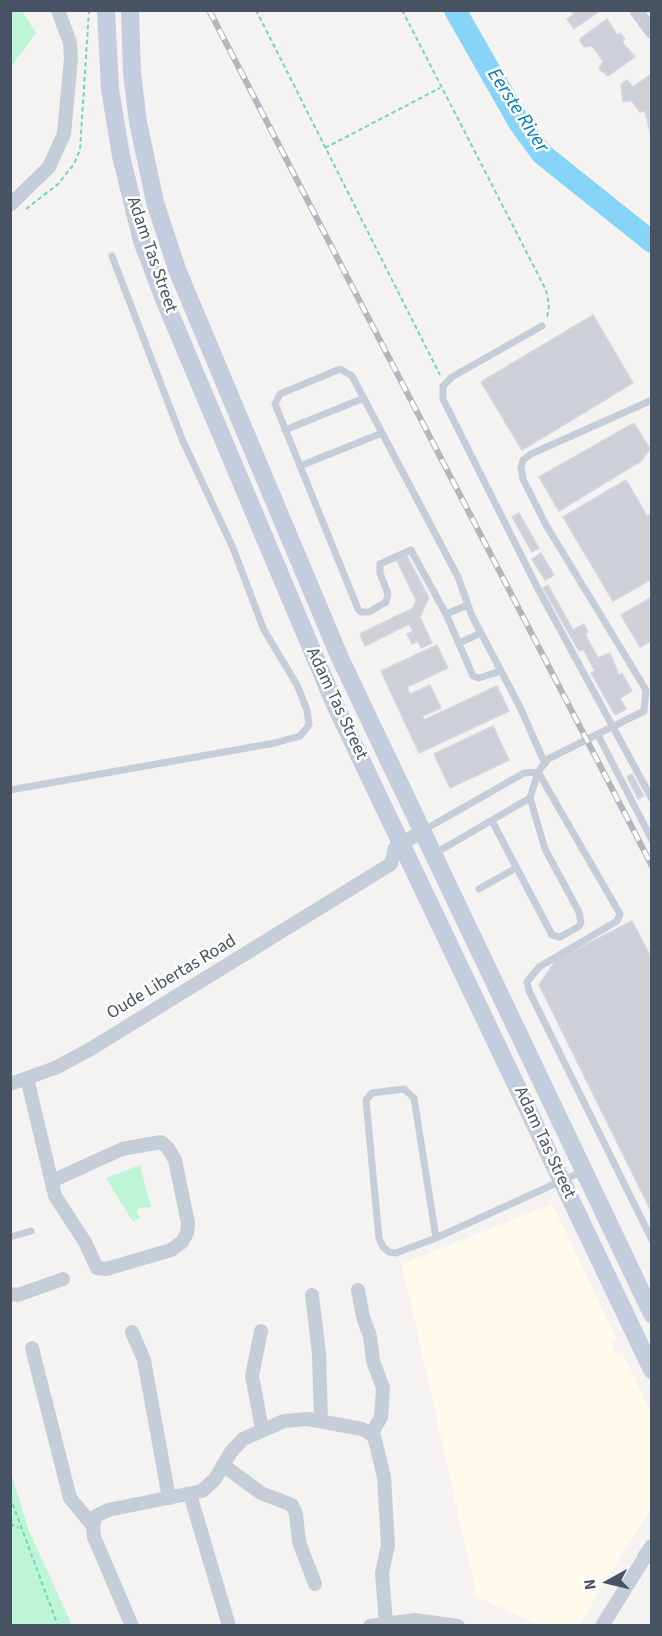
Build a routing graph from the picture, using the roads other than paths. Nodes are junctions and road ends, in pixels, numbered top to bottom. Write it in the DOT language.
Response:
graph roads {
  1 [pos="58,10"];
  2 [pos="106,10"];
  3 [pos="130,10"];
  4 [pos="636,10"];
  5 [pos="651,32"];
  6 [pos="10,205"];
  7 [pos="112,256"];
  8 [pos="542,326"];
  9 [pos="364,398"];
  10 [pos="651,400"];
  11 [pos="285,430"];
  12 [pos="382,433"];
  13 [pos="300,466"];
  14 [pos="468,605"];
  15 [pos="446,614"];
  16 [pos="481,633"];
  17 [pos="459,643"];
  18 [pos="501,671"];
  19 [pos="613,728"];
  20 [pos="598,735"];
  21 [pos="545,764"];
  22 [pos="538,772"];
  23 [pos="10,790"];
  24 [pos="530,798"];
  25 [pos="651,799"];
  26 [pos="492,821"];
  27 [pos="422,832"];
  28 [pos="651,840"];
  29 [pos="401,844"];
  30 [pos="433,855"];
  31 [pos="391,864"];
  32 [pos="412,866"];
  33 [pos="516,868"];
  34 [pos="479,888"];
  35 [pos="27,1078"];
  36 [pos="10,1084"];
  37 [pos="584,1171"];
  38 [pos="52,1180"];
  39 [pos="562,1182"];
  40 [pos="17,1226"];
  41 [pos="31,1231"];
  42 [pos="20,1234"];
  43 [pos="10,1237"];
  44 [pos="436,1238"];
  45 [pos="651,1240"];
  46 [pos="63,1279"];
  47 [pos="358,1290"];
  48 [pos="10,1294"];
  49 [pos="312,1294"];
  50 [pos="651,1314"];
  51 [pos="261,1331"];
  52 [pos="132,1332"];
  53 [pos="32,1348"];
  54 [pos="651,1370"];
  55 [pos="321,1420"];
  56 [pos="262,1429"];
  57 [pos="372,1433"];
  58 [pos="224,1465"];
  59 [pos="190,1494"];
  60 [pos="169,1498"];
  61 [pos="93,1526"];
  62 [pos="649,1555"];
  63 [pos="315,1584"];
  64 [pos="386,1623"];
  65 [pos="132,1626"];
  66 [pos="229,1626"];
  67 [pos="370,1626"];
  68 [pos="458,1626"];
  69 [pos="602,1626"];
  1 -- 6 [label="street"];
  2 -- 29 [label="main road, Adam Tas Street"];
  3 -- 27 [label="main road, Adam Tas Street"];
  4 -- 5 [label="street"];
  7 -- 23 [label="lane"];
  8 -- 19 [label="lane"];
  9 -- 11 [label="lane"];
  9 -- 11 [label="lane"];
  9 -- 12 [label="lane"];
  10 -- 19 [label="lane"];
  11 -- 13 [label="lane"];
  12 -- 13 [label="lane"];
  12 -- 14 [label="lane"];
  13 -- 15 [label="lane"];
  14 -- 15 [label="lane"];
  14 -- 16 [label="lane"];
  15 -- 17 [label="lane"];
  16 -- 17 [label="lane"];
  16 -- 18 [label="lane"];
  17 -- 18 [label="lane"];
  18 -- 21 [label="lane"];
  19 -- 20 [label="lane"];
  19 -- 25 [label="lane"];
  20 -- 21 [label="lane"];
  20 -- 28 [label="lane"];
  21 -- 22 [label="lane"];
  22 -- 24 [label="lane"];
  22 -- 27 [label="lane"];
  22 -- 45 [label="lane"];
  24 -- 26 [label="lane"];
  24 -- 33 [label="lane"];
  26 -- 30 [label="lane"];
  26 -- 33 [label="lane"];
  27 -- 29 [label="street"];
  27 -- 30 [label="main road, Adam Tas Street"];
  29 -- 31 [label="street"];
  29 -- 32 [label="main road, Adam Tas Street"];
  30 -- 32 [label="street"];
  30 -- 37 [label="main road, Adam Tas Street"];
  31 -- 32 [label="street"];
  31 -- 35 [label="street, Oude Libertas Road"];
  32 -- 39 [label="main road, Adam Tas Street"];
  33 -- 34 [label="lane"];
  35 -- 36 [label="street, Oude Libertas Road"];
  35 -- 38 [label="street"];
  37 -- 39 [label="lane"];
  37 -- 50 [label="main road, Adam Tas Street"];
  38 -- 38 [label="street"];
  39 -- 44 [label="lane"];
  39 -- 54 [label="main road, Adam Tas Street"];
  40 -- 42 [label="lane"];
  41 -- 42 [label="lane"];
  42 -- 43 [label="lane"];
  44 -- 44 [label="lane"];
  46 -- 48 [label="street"];
  47 -- 57 [label="street"];
  49 -- 55 [label="street"];
  51 -- 56 [label="street"];
  52 -- 60 [label="street"];
  53 -- 61 [label="street"];
  55 -- 56 [label="street"];
  55 -- 57 [label="street"];
  56 -- 58 [label="street"];
  57 -- 64 [label="street"];
  58 -- 59 [label="street"];
  58 -- 63 [label="street"];
  59 -- 60 [label="street"];
  59 -- 66 [label="street"];
  60 -- 61 [label="street"];
  61 -- 65 [label="street"];
  62 -- 69 [label="street"];
  64 -- 67 [label="street"];
  64 -- 68 [label="street"];
}
